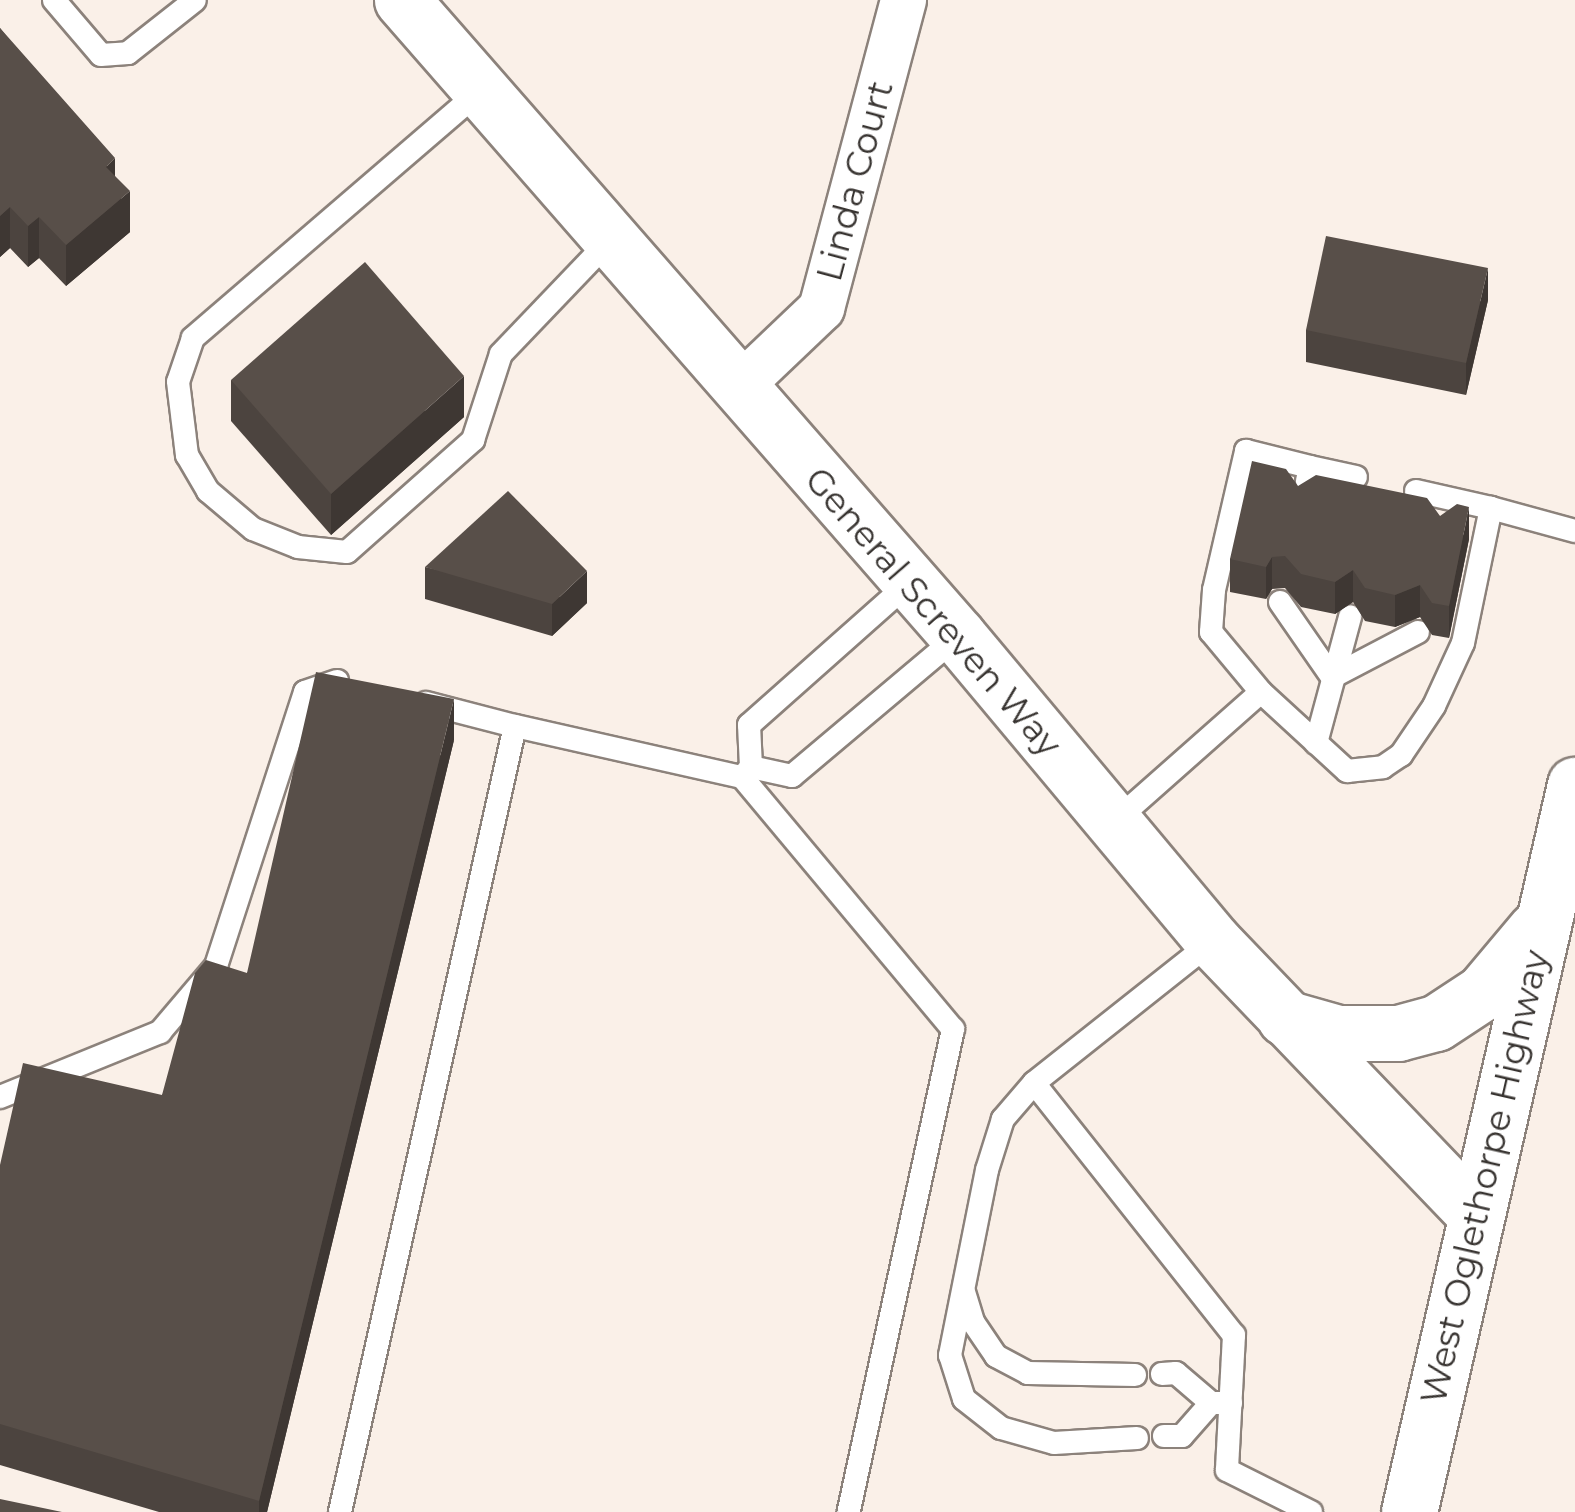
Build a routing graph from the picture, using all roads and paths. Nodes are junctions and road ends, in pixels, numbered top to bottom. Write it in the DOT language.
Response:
graph roads {
  1 [pos="54,0"];
  2 [pos="196,0"];
  3 [pos="402,0"];
  4 [pos="903,0"];
  5 [pos="480,91"];
  6 [pos="610,240"];
  7 [pos="737,388"];
  8 [pos="1310,467"];
  9 [pos="1356,477"];
  10 [pos="1416,491"];
  11 [pos="1301,504"];
  12 [pos="1491,508"];
  13 [pos="1575,531"];
  14 [pos="910,582"];
  15 [pos="1280,602"];
  16 [pos="1350,618"];
  17 [pos="1418,632"];
  18 [pos="958,636"];
  19 [pos="1332,677"];
  20 [pos="356,685"];
  21 [pos="1261,692"];
  22 [pos="409,699"];
  23 [pos="516,726"];
  24 [pos="1316,743"];
  25 [pos="747,772"];
  26 [pos="1575,784"];
  27 [pos="1114,822"];
  28 [pos="1545,914"];
  29 [pos="1212,941"];
  30 [pos="1285,1018"];
  31 [pos="1034,1083"];
  32 [pos="0,1097"];
  33 [pos="1475,1214"];
  34 [pos="963,1288"];
  35 [pos="1162,1374"];
  36 [pos="1134,1375"];
  37 [pos="1221,1402"];
  38 [pos="1164,1436"];
  39 [pos="1137,1438"];
  40 [pos="340,1512"];
  41 [pos="850,1512"];
  42 [pos="1310,1512"];
  43 [pos="1409,1512"];
  1 -- 2 [label="lane"];
  3 -- 5 [label="main road, General Screven Way"];
  4 -- 7 [label="street, Linda Court"];
  5 -- 6 [label="main road, General Screven Way"];
  5 -- 6 [label="lane"];
  6 -- 7 [label="main road, General Screven Way"];
  7 -- 14 [label="main road, General Screven Way"];
  8 -- 9 [label="lane"];
  8 -- 11 [label="lane"];
  8 -- 21 [label="lane"];
  10 -- 12 [label="lane"];
  12 -- 13 [label="lane"];
  12 -- 24 [label="lane"];
  14 -- 18 [label="main road, General Screven Way"];
  14 -- 25 [label="lane"];
  15 -- 19 [label="lane"];
  16 -- 19 [label="lane"];
  17 -- 19 [label="lane"];
  18 -- 25 [label="lane"];
  18 -- 27 [label="main road, General Screven Way"];
  19 -- 24 [label="lane"];
  20 -- 32 [label="lane"];
  21 -- 24 [label="lane"];
  21 -- 27 [label="lane"];
  22 -- 23 [label="lane"];
  23 -- 25 [label="lane"];
  23 -- 40 [label="lane"];
  25 -- 41 [label="lane"];
  26 -- 28 [label="main road, West Oglethorpe Highway"];
  27 -- 29 [label="main road, General Screven Way"];
  28 -- 30 [label="main road"];
  28 -- 33 [label="main road, West Oglethorpe Highway"];
  29 -- 30 [label="main road, General Screven Way"];
  29 -- 31 [label="lane"];
  30 -- 33 [label="main road, General Screven Way"];
  31 -- 34 [label="lane"];
  31 -- 37 [label="lane"];
  33 -- 43 [label="main road, West Oglethorpe Highway"];
  34 -- 36 [label="lane"];
  34 -- 39 [label="lane"];
  35 -- 37 [label="lane"];
  37 -- 38 [label="lane"];
  37 -- 42 [label="lane"];
}
